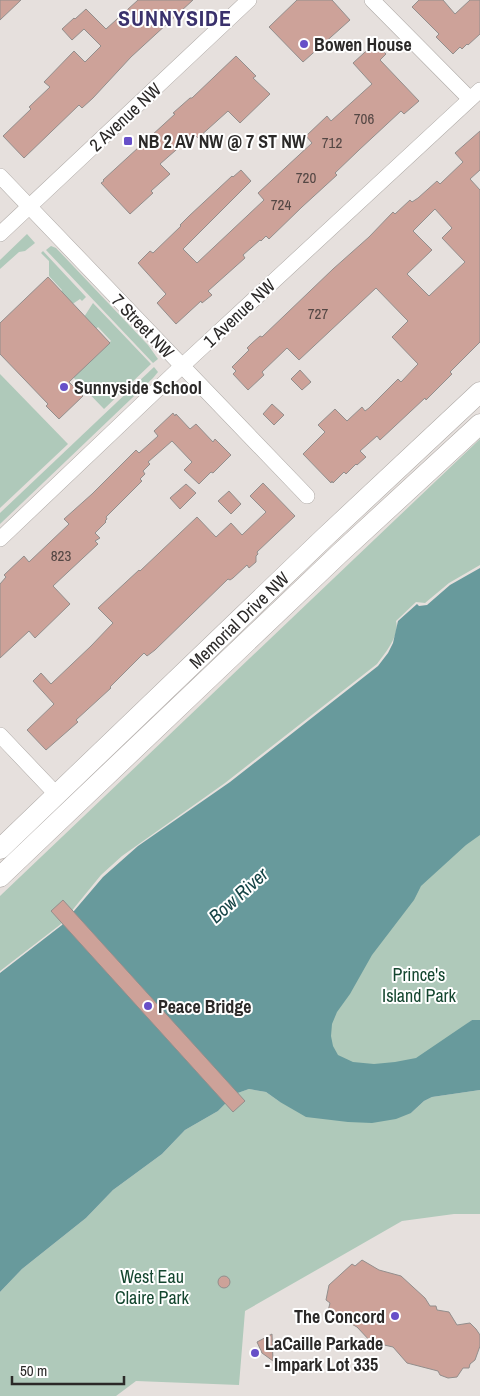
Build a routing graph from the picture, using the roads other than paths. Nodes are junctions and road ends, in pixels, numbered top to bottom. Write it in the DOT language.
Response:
graph roads {
  1 [pos="249,0"];
  2 [pos="372,0"];
  3 [pos="475,94"];
  4 [pos="0,176"];
  5 [pos="29,207"];
  6 [pos="0,234"];
  7 [pos="182,366"];
  8 [pos="480,392"];
  9 [pos="480,424"];
  10 [pos="307,496"];
  11 [pos="0,539"];
  12 [pos="0,735"];
  13 [pos="57,795"];
  14 [pos="0,849"];
  15 [pos="0,877"];
  1 -- 5 [label="street, 2 Avenue NW"];
  2 -- 3 [label="street"];
  3 -- 7 [label="street, 1 Avenue NW"];
  4 -- 5 [label="street, 7 Street NW"];
  5 -- 6 [label="street, 2 Avenue NW"];
  5 -- 7 [label="street, 7 Street NW"];
  7 -- 10 [label="street, 7 Street NW"];
  7 -- 11 [label="street, 1 Avenue NW"];
  8 -- 13 [label="main road, Memorial Drive NW"];
  9 -- 15 [label="main road, Memorial Drive NW"];
  12 -- 13 [label="street"];
  13 -- 14 [label="main road, Memorial Drive NW"];
}
